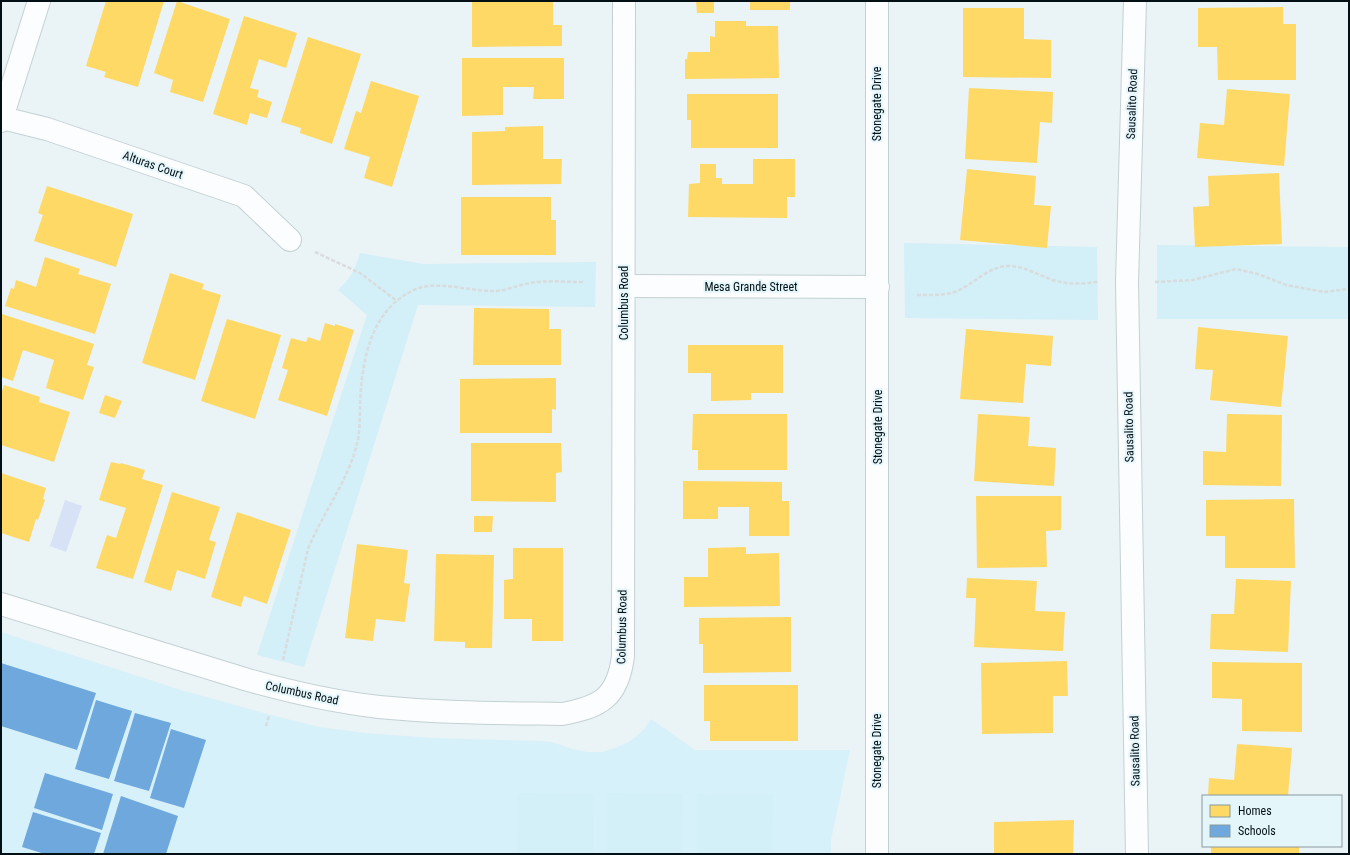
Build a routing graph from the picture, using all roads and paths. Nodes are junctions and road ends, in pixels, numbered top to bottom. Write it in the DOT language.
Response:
graph roads {
  1 [pos="39,1"];
  2 [pos="624,1"];
  3 [pos="877,1"];
  4 [pos="1135,1"];
  5 [pos="2,119"];
  6 [pos="290,240"];
  7 [pos="584,282"];
  8 [pos="1101,282"];
  9 [pos="1152,282"];
  10 [pos="624,286"];
  11 [pos="878,287"];
  12 [pos="1349,289"];
  13 [pos="917,295"];
  14 [pos="397,301"];
  15 [pos="1,604"];
  16 [pos="276,688"];
  17 [pos="266,726"];
  18 [pos="877,854"];
  19 [pos="1137,854"];
  1 -- 5 [label="street"];
  2 -- 10 [label="street, Columbus Road"];
  3 -- 11 [label="street, Stonegate Drive"];
  4 -- 19 [label="street, Sausalito Road"];
  5 -- 6 [label="street, Alturas Court"];
  6 -- 14 [label="path"];
  7 -- 14 [label="path"];
  8 -- 13 [label="path"];
  9 -- 12 [label="path"];
  10 -- 11 [label="street, Mesa Grande Street"];
  10 -- 16 [label="street, Columbus Road"];
  11 -- 18 [label="street, Stonegate Drive"];
  14 -- 16 [label="path"];
  15 -- 16 [label="street, Columbus Road"];
  16 -- 17 [label="path"];
}
